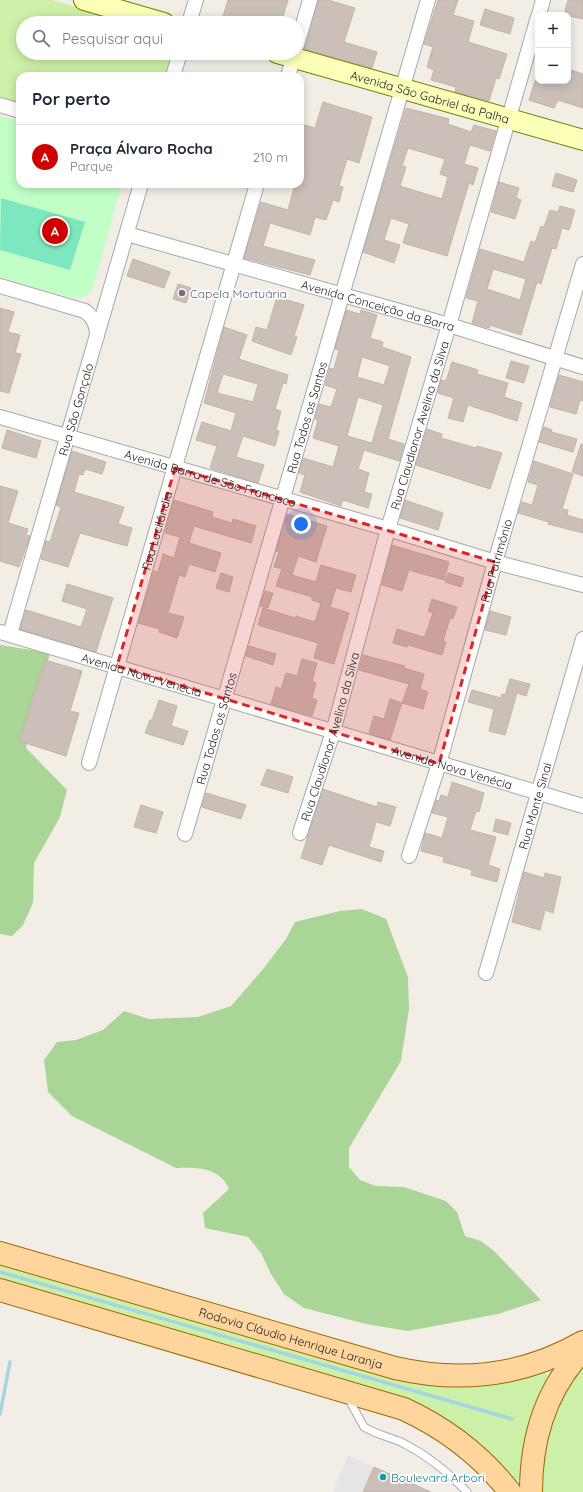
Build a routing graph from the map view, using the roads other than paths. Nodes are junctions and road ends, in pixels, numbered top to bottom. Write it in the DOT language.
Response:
graph roads {
  1 [pos="84,0"];
  2 [pos="196,0"];
  3 [pos="310,0"];
  4 [pos="428,0"];
  5 [pos="543,0"];
  6 [pos="539,12"];
  7 [pos="140,16"];
  8 [pos="191,16"];
  9 [pos="304,16"];
  10 [pos="535,26"];
  11 [pos="304,56"];
  12 [pos="178,60"];
  13 [pos="290,60"];
  14 [pos="174,72"];
  15 [pos="288,72"];
  16 [pos="402,88"];
  17 [pos="0,105"];
  18 [pos="16,110"];
  19 [pos="508,118"];
  20 [pos="583,140"];
  21 [pos="141,188"];
  22 [pos="256,188"];
  23 [pos="127,234"];
  24 [pos="583,264"];
  25 [pos="233,265"];
  26 [pos="0,286"];
  27 [pos="110,292"];
  28 [pos="341,296"];
  29 [pos="69,306"];
  30 [pos="449,325"];
  31 [pos="96,340"];
  32 [pos="555,359"];
  33 [pos="583,367"];
  34 [pos="0,417"];
  35 [pos="68,437"];
  36 [pos="175,468"];
  37 [pos="282,499"];
  38 [pos="388,529"];
  39 [pos="495,562"];
  40 [pos="583,585"];
  41 [pos="5,633"];
  42 [pos="583,639"];
  43 [pos="117,666"];
  44 [pos="224,698"];
  45 [pos="333,732"];
  46 [pos="89,762"];
  47 [pos="438,764"];
  48 [pos="537,793"];
  49 [pos="583,806"];
  50 [pos="300,833"];
  51 [pos="185,834"];
  52 [pos="409,856"];
  53 [pos="486,973"];
  54 [pos="0,1253"];
  55 [pos="0,1290"];
  56 [pos="583,1342"];
  57 [pos="583,1350"];
  58 [pos="345,1390"];
  59 [pos="467,1492"];
  60 [pos="510,1492"];
  61 [pos="531,1492"];
  1 -- 7 [label="main road"];
  2 -- 8 [label="street"];
  3 -- 9 [label="street"];
  4 -- 16 [label="street, Rua Todos os Santos"];
  5 -- 6 [label="street, Rua Claudionor Avelino da Silva"];
  10 -- 19 [label="street, Rua Claudionor Avelino da Silva"];
  11 -- 16 [label="main road, Avenida São Gabriel da Palha"];
  12 -- 14 [label="street"];
  13 -- 15 [label="street"];
  16 -- 19 [label="main road, Avenida São Gabriel da Palha"];
  16 -- 28 [label="street, Rua Todos os Santos"];
  17 -- 18 [label="street"];
  19 -- 20 [label="main road, Avenida São Gabriel da Palha"];
  19 -- 30 [label="street, Rua Claudionor Avelino da Silva"];
  21 -- 23 [label="street, Rua São Gonçalo"];
  22 -- 25 [label="street, Rua Lucilândia"];
  23 -- 25 [label="street, Avenida Conceição da Barra"];
  23 -- 27 [label="street, Rua São Gonçalo"];
  24 -- 32 [label="street, Rua Patrimônio"];
  25 -- 28 [label="street, Avenida Conceição da Barra"];
  25 -- 36 [label="street, Rua Lucilândia"];
  26 -- 29 [label="street"];
  27 -- 29 [label="street"];
  27 -- 31 [label="street, Rua São Gonçalo"];
  28 -- 30 [label="street, Avenida Conceição da Barra"];
  28 -- 37 [label="street, Rua Todos os Santos"];
  29 -- 31 [label="street"];
  30 -- 32 [label="street, Avenida Conceição da Barra"];
  30 -- 38 [label="street, Rua Claudionor Avelino da Silva"];
  31 -- 35 [label="street, Rua São Gonçalo"];
  32 -- 33 [label="street, Avenida Conceição da Barra"];
  32 -- 39 [label="street, Rua Patrimônio"];
  34 -- 35 [label="street, Avenida Barra de São Francisco"];
  35 -- 36 [label="street, Avenida Barra de São Francisco"];
  35 -- 41 [label="street, Rua São Gonçalo"];
  36 -- 37 [label="street, Avenida Barra de São Francisco"];
  36 -- 43 [label="street, Rua Lucilândia"];
  37 -- 38 [label="street, Avenida Barra de São Francisco"];
  37 -- 44 [label="street, Rua Todos os Santos"];
  38 -- 39 [label="street, Avenida Barra de São Francisco"];
  38 -- 45 [label="street, Rua Claudionor Avelino da Silva"];
  39 -- 40 [label="street, Avenida Barra de São Francisco"];
  39 -- 47 [label="street, Rua Patrimônio"];
  41 -- 43 [label="street, Avenida Nova Venécia"];
  42 -- 48 [label="street, Rua Monte Sinai"];
  43 -- 44 [label="street, Avenida Nova Venécia"];
  43 -- 46 [label="street, Rua Lucilândia"];
  44 -- 45 [label="street, Avenida Nova Venécia"];
  44 -- 51 [label="street, Rua Todos os Santos"];
  45 -- 47 [label="street, Avenida Nova Venécia"];
  45 -- 50 [label="street, Rua Claudionor Avelino da Silva"];
  47 -- 48 [label="street, Avenida Nova Venécia"];
  47 -- 52 [label="street, Rua Patrimônio"];
  48 -- 49 [label="street, Avenida Nova Venécia"];
  48 -- 53 [label="street, Rua Monte Sinai"];
  54 -- 56 [label="main road, Rodovia Cláudio Henrique Laranja"];
  55 -- 58 [label="main road"];
  57 -- 61 [label="main road"];
  58 -- 59 [label="lane"];
  58 -- 60 [label="main road"];
}
